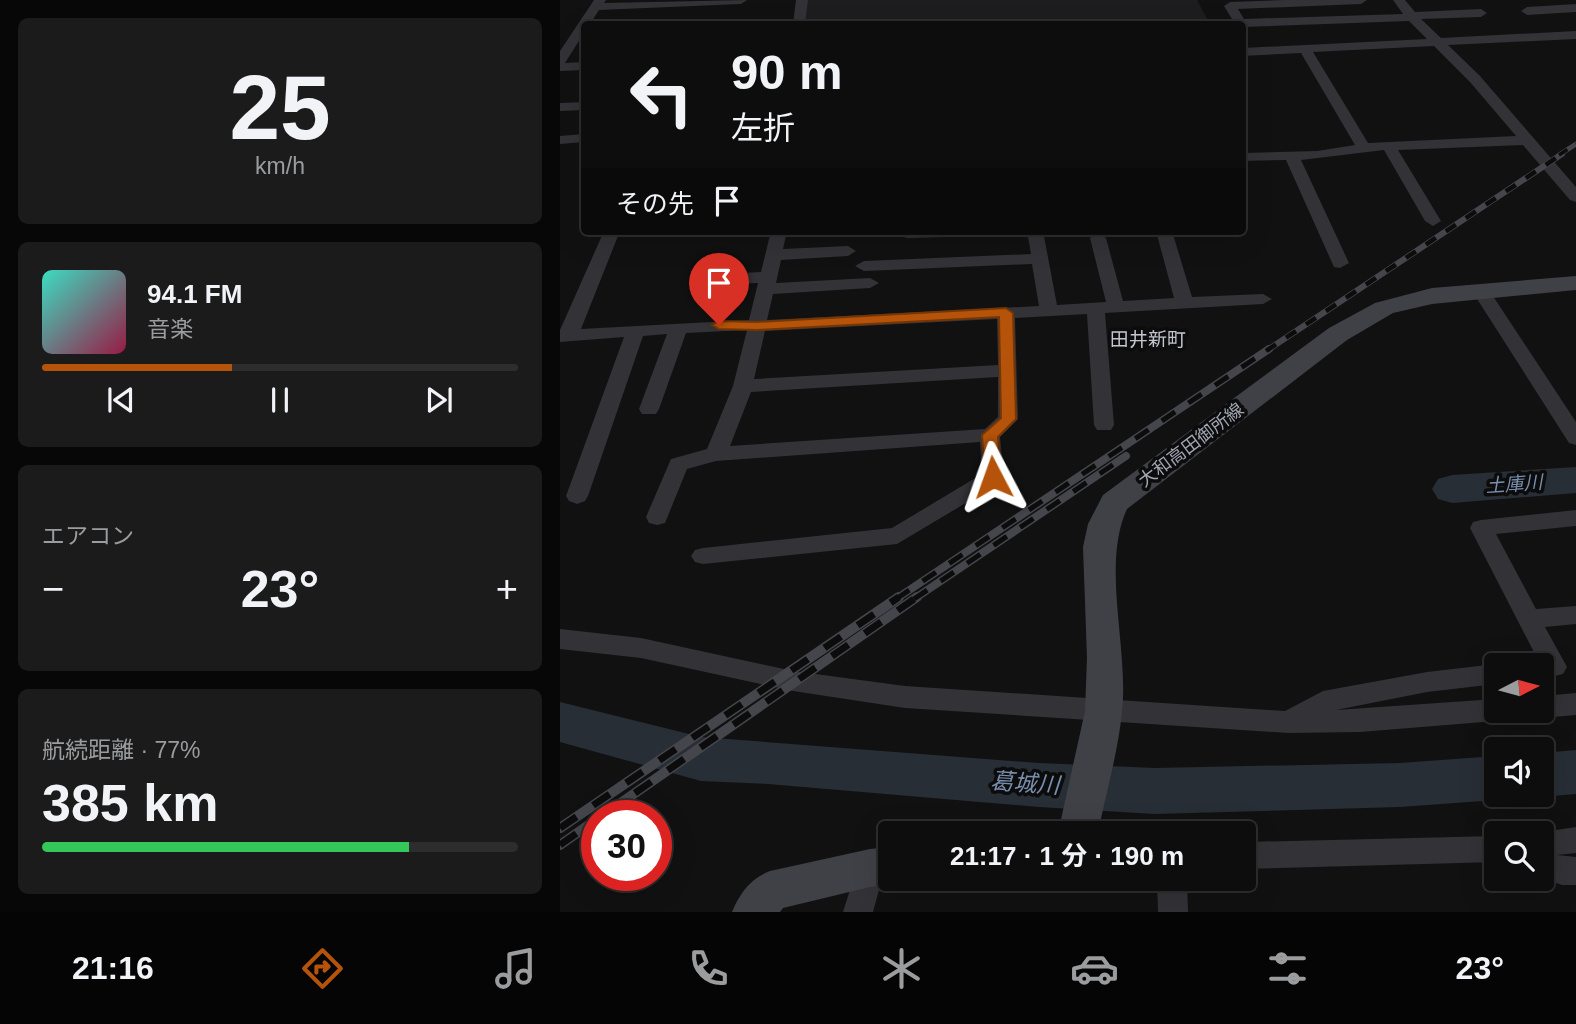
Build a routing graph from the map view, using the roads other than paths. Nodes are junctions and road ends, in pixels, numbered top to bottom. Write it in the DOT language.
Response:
graph roads {
  1 [pos="741,0"];
  2 [pos="802,0"];
  3 [pos="1361,0"];
  4 [pos="1399,0"];
  5 [pos="598,4"];
  6 [pos="1576,9"];
  7 [pos="1527,11"];
  8 [pos="1481,13"];
  9 [pos="1411,17"];
  10 [pos="583,21"];
  11 [pos="799,21"];
  12 [pos="1239,21"];
  13 [pos="1246,23"];
  14 [pos="573,33"];
  15 [pos="1576,35"];
  16 [pos="1438,44"];
  17 [pos="1305,50"];
  18 [pos="1246,52"];
  19 [pos="560,61"];
  20 [pos="581,66"];
  21 [pos="560,67"];
  22 [pos="581,106"];
  23 [pos="560,107"];
  24 [pos="581,138"];
  25 [pos="560,140"];
  26 [pos="1527,140"];
  27 [pos="1389,146"];
  28 [pos="1364,148"];
  29 [pos="1291,155"];
  30 [pos="1246,158"];
  31 [pos="1576,197"];
  32 [pos="1433,221"];
  33 [pos="610,235"];
  34 [pos="778,235"];
  35 [pos="1036,235"];
  36 [pos="1165,235"];
  37 [pos="1098,238"];
  38 [pos="848,251"];
  39 [pos="773,255"];
  40 [pos="1040,259"];
  41 [pos="1340,263"];
  42 [pos="701,280"];
  43 [pos="766,283"];
  44 [pos="1576,283"];
  45 [pos="1481,291"];
  46 [pos="1263,299"];
  47 [pos="1185,304"];
  48 [pos="1116,307"];
  49 [pos="1096,308"];
  50 [pos="1049,310"];
  51 [pos="1006,313"];
  52 [pos="757,326"];
  53 [pos="679,327"];
  54 [pos="636,330"];
  55 [pos="564,335"];
  56 [pos="1008,370"];
  57 [pos="743,386"];
  58 [pos="649,409"];
  59 [pos="1104,425"];
  60 [pos="990,435"];
  61 [pos="1576,438"];
  62 [pos="716,454"];
  63 [pos="577,496"];
  64 [pos="657,517"];
  65 [pos="1576,518"];
  66 [pos="703,556"];
  67 [pos="1576,615"];
  68 [pos="1528,619"];
  69 [pos="560,639"];
  70 [pos="1546,653"];
  71 [pos="1484,675"];
  72 [pos="1576,704"];
  73 [pos="1554,706"];
  74 [pos="1484,711"];
  75 [pos="1101,721"];
  76 [pos="1289,722"];
  77 [pos="1080,821"];
  78 [pos="1576,840"];
  79 [pos="1554,843"];
  80 [pos="1484,849"];
  81 [pos="1256,856"];
  82 [pos="878,868"];
  83 [pos="1554,868"];
  84 [pos="1576,870"];
  85 [pos="878,873"];
  86 [pos="1172,891"];
  87 [pos="753,912"];
  88 [pos="858,912"];
  89 [pos="1173,912"];
  1 -- 5 [label="street"];
  2 -- 11 [label="street"];
  3 -- 12 [label="street"];
  4 -- 9 [label="street"];
  5 -- 10 [label="street"];
  6 -- 7 [label="street"];
  8 -- 9 [label="street"];
  9 -- 13 [label="street"];
  9 -- 16 [label="street"];
  14 -- 19 [label="street"];
  15 -- 16 [label="street"];
  16 -- 17 [label="street"];
  16 -- 26 [label="street"];
  17 -- 18 [label="street"];
  17 -- 28 [label="street"];
  20 -- 21 [label="street"];
  22 -- 23 [label="street"];
  24 -- 25 [label="street"];
  26 -- 27 [label="street"];
  26 -- 31 [label="street"];
  27 -- 28 [label="street"];
  27 -- 32 [label="street"];
  28 -- 29 [label="street"];
  29 -- 30 [label="street"];
  29 -- 41 [label="street"];
  33 -- 55 [label="street"];
  34 -- 39 [label="street"];
  35 -- 40 [label="street"];
  36 -- 47 [label="street"];
  37 -- 48 [label="street"];
  38 -- 39 [label="street"];
  39 -- 43 [label="street"];
  40 -- 43 [label="street"];
  40 -- 50 [label="street"];
  42 -- 43 [label="street"];
  43 -- 52 [label="street"];
  44 -- 45 [label="main road, 大和高田御所線"];
  45 -- 61 [label="street"];
  45 -- 75 [label="main road, 大和高田御所線"];
  46 -- 47 [label="street"];
  47 -- 48 [label="street"];
  48 -- 49 [label="street"];
  49 -- 50 [label="street"];
  49 -- 59 [label="street"];
  50 -- 51 [label="street"];
  51 -- 52 [label="street"];
  51 -- 56 [label="street"];
  52 -- 53 [label="street"];
  52 -- 57 [label="street"];
  53 -- 54 [label="street"];
  53 -- 58 [label="street"];
  54 -- 55 [label="street"];
  54 -- 63 [label="street"];
  56 -- 57 [label="street"];
  56 -- 60 [label="street"];
  57 -- 62 [label="street"];
  60 -- 62 [label="street"];
  60 -- 66 [label="street"];
  62 -- 64 [label="street"];
  65 -- 68 [label="street"];
  67 -- 68 [label="street"];
  68 -- 70 [label="street"];
  69 -- 75 [label="street"];
  71 -- 76 [label="street"];
  72 -- 73 [label="street"];
  74 -- 76 [label="street"];
  75 -- 76 [label="street"];
  75 -- 77 [label="main road, 大和高田御所線"];
  78 -- 79 [label="street"];
  80 -- 81 [label="street"];
  82 -- 87 [label="main road"];
  83 -- 84 [label="street"];
  85 -- 88 [label="street"];
  86 -- 89 [label="street"];
}
